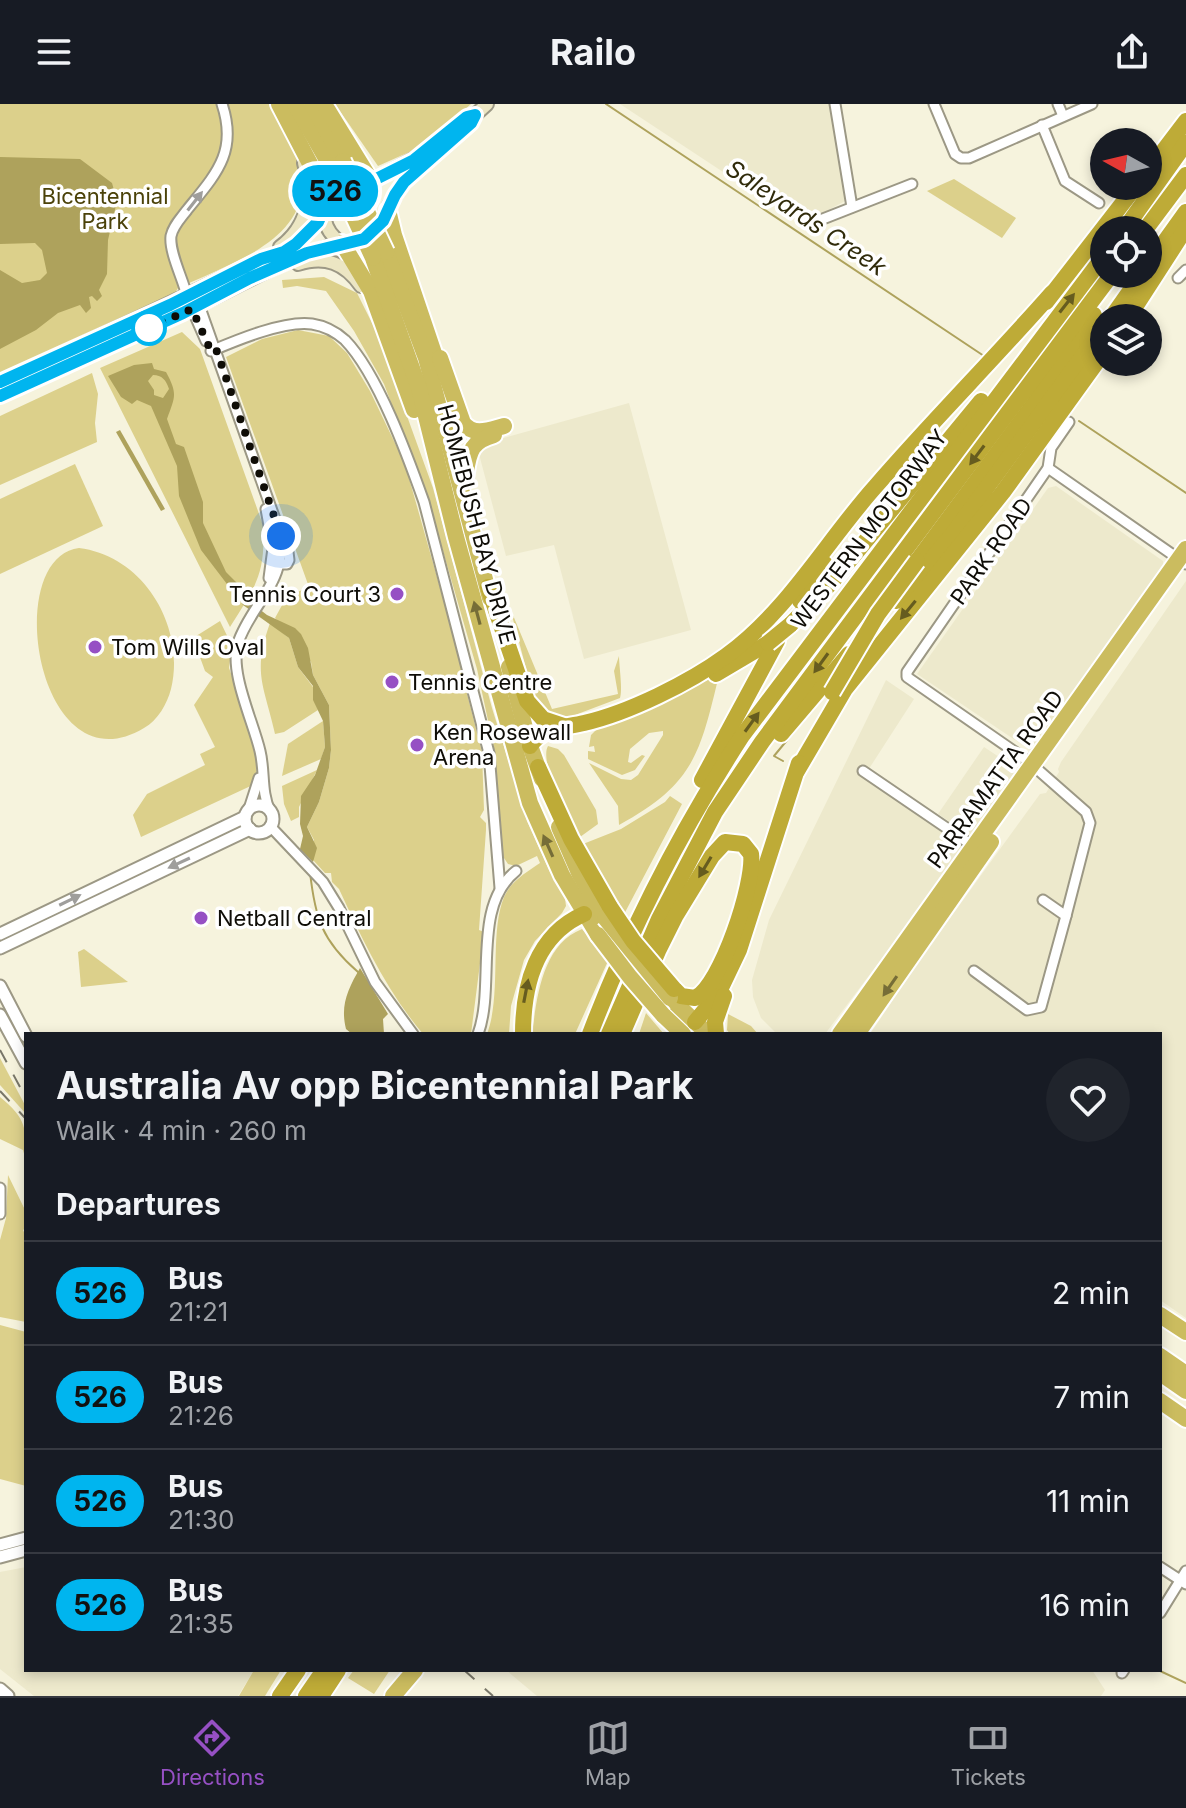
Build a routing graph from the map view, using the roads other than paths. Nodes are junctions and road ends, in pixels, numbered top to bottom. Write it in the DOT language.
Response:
graph roads {
  1 [pos="222,104"];
  2 [pos="279,104"];
  3 [pos="295,104"];
  4 [pos="312,104"];
  5 [pos="324,104"];
  6 [pos="487,104"];
  7 [pos="835,104"];
  8 [pos="934,104"];
  9 [pos="1058,104"];
  10 [pos="1092,104"];
  11 [pos="475,115"];
  12 [pos="1063,116"];
  13 [pos="1186,121"];
  14 [pos="1042,125"];
  15 [pos="293,129"];
  16 [pos="1186,143"];
  17 [pos="1162,153"];
  18 [pos="337,164"];
  19 [pos="1186,175"];
  20 [pos="367,179"];
  21 [pos="912,184"];
  22 [pos="333,193"];
  23 [pos="1125,200"];
  24 [pos="1099,203"];
  25 [pos="852,207"];
  26 [pos="1186,212"];
  27 [pos="323,214"];
  28 [pos="386,214"];
  29 [pos="1134,216"];
  30 [pos="1155,216"];
  31 [pos="810,224"];
  32 [pos="1186,228"];
  33 [pos="346,243"];
  34 [pos="1162,245"];
  35 [pos="379,255"];
  36 [pos="261,259"];
  37 [pos="1186,270"];
  38 [pos="1090,274"];
  39 [pos="1178,278"];
  40 [pos="237,285"];
  41 [pos="1105,288"];
  42 [pos="193,303"];
  43 [pos="1137,304"];
  44 [pos="384,324"];
  45 [pos="1090,344"];
  46 [pos="434,346"];
  47 [pos="213,350"];
  48 [pos="1090,362"];
  49 [pos="1002,368"];
  50 [pos="0,382"];
  51 [pos="1051,390"];
  52 [pos="0,396"];
  53 [pos="1046,408"];
  54 [pos="1048,468"];
  55 [pos="466,472"];
  56 [pos="444,491"];
  57 [pos="478,551"];
  58 [pos="1184,560"];
  59 [pos="276,564"];
  60 [pos="488,587"];
  61 [pos="800,601"];
  62 [pos="773,642"];
  63 [pos="726,662"];
  64 [pos="569,726"];
  65 [pos="523,749"];
  66 [pos="261,755"];
  67 [pos="1036,769"];
  68 [pos="797,771"];
  69 [pos="863,771"];
  70 [pos="270,811"];
  71 [pos="715,812"];
  72 [pos="247,813"];
  73 [pos="270,826"];
  74 [pos="250,829"];
  75 [pos="226,833"];
  76 [pos="682,837"];
  77 [pos="979,850"];
  78 [pos="516,871"];
  79 [pos="500,888"];
  80 [pos="1043,900"];
  81 [pos="607,913"];
  82 [pos="584,914"];
  83 [pos="1066,916"];
  84 [pos="746,930"];
  85 [pos="0,934"];
  86 [pos="0,948"];
  87 [pos="974,971"];
  88 [pos="0,986"];
  89 [pos="672,994"];
  90 [pos="0,1015"];
  91 [pos="685,1028"];
  92 [pos="24,1032"];
  93 [pos="412,1032"];
  94 [pos="478,1032"];
  95 [pos="523,1032"];
  96 [pos="591,1032"];
  97 [pos="610,1032"];
  98 [pos="623,1032"];
  99 [pos="716,1032"];
  100 [pos="842,1032"];
  101 [pos="858,1032"];
  102 [pos="24,1059"];
  103 [pos="0,1188"];
  104 [pos="0,1214"];
  105 [pos="1162,1318"];
  106 [pos="1186,1332"];
  107 [pos="1162,1357"];
  108 [pos="1162,1374"];
  109 [pos="1186,1374"];
  110 [pos="1186,1391"];
  111 [pos="1162,1402"];
  112 [pos="1186,1419"];
  113 [pos="24,1539"];
  114 [pos="0,1545"];
  115 [pos="24,1551"];
  116 [pos="0,1557"];
  117 [pos="1162,1568"];
  118 [pos="1184,1579"];
  119 [pos="1162,1610"];
  120 [pos="297,1672"];
  121 [pos="323,1672"];
  122 [pos="337,1672"];
  123 [pos="399,1672"];
  124 [pos="413,1672"];
  125 [pos="0,1689"];
  126 [pos="8,1696"];
  127 [pos="280,1696"];
  128 [pos="306,1696"];
  129 [pos="321,1696"];
  130 [pos="379,1696"];
  131 [pos="393,1696"];
  42 -- 1 [label="street, one-way"];
  2 -- 15 [label="highway"];
  3 -- 18 [label="highway, HOMEBUSH BAY DRIVE"];
  4 -- 18 [label="highway, HOMEBUSH BAY DRIVE"];
  5 -- 20 [label="highway"];
  6 -- 11 [label="main road"];
  7 -- 25 [label="street"];
  8 -- 14 [label="street"];
  9 -- 12 [label="street"];
  10 -- 12 [label="street"];
  11 -- 20 [label="main road"];
  11 -- 28 [label="main road"];
  12 -- 14 [label="street"];
  13 -- 17 [label="highway"];
  14 -- 24 [label="street"];
  15 -- 27 [label="highway"];
  15 -- 36 [label="main road"];
  16 -- 29 [label="highway"];
  18 -- 35 [label="highway, HOMEBUSH BAY DRIVE, bridge"];
  19 -- 30 [label="highway"];
  20 -- 28 [label="main road"];
  21 -- 25 [label="street"];
  22 -- 27 [label="main road"];
  23 -- 49 [label="highway"];
  25 -- 31 [label="street"];
  26 -- 34 [label="highway"];
  27 -- 33 [label="main road"];
  27 -- 36 [label="main road"];
  28 -- 46 [label="highway"];
  32 -- 43 [label="highway"];
  33 -- 40 [label="main road"];
  33 -- 44 [label="highway"];
  35 -- 56 [label="highway, HOMEBUSH BAY DRIVE"];
  35 -- 57 [label="highway, HOMEBUSH BAY DRIVE"];
  36 -- 42 [label="main road"];
  37 -- 39 [label="street"];
  49 -- 38 [label="highway, one-way"];
  40 -- 42 [label="main road"];
  40 -- 44 [label="main road"];
  41 -- 51 [label="highway, WESTERN MOTORWAY"];
  42 -- 47 [label="street"];
  42 -- 50 [label="main road"];
  42 -- 52 [label="main road"];
  44 -- 56 [label="highway"];
  45 -- 51 [label="highway, WESTERN MOTORWAY"];
  46 -- 55 [label="highway"];
  46 -- 55 [label="highway"];
  47 -- 59 [label="street"];
  47 -- 59 [label="street"];
  47 -- 79 [label="street"];
  48 -- 51 [label="highway"];
  49 -- 61 [label="highway, WESTERN MOTORWAY"];
  49 -- 62 [label="highway, bridge"];
  49 -- 63 [label="highway"];
  76 -- 49 [label="highway, WESTERN MOTORWAY, one-way"];
  51 -- 53 [label="highway, WESTERN MOTORWAY"];
  51 -- 53 [label="highway, WESTERN MOTORWAY"];
  53 -- 54 [label="street, PARK ROAD"];
  53 -- 68 [label="highway, one-way"];
  53 -- 68 [label="highway, bridge"];
  53 -- 71 [label="highway, WESTERN MOTORWAY, one-way"];
  53 -- 71 [label="highway, WESTERN MOTORWAY"];
  54 -- 58 [label="street"];
  54 -- 67 [label="street, PARK ROAD"];
  55 -- 57 [label="highway"];
  65 -- 56 [label="highway, HOMEBUSH BAY DRIVE, one-way"];
  57 -- 60 [label="highway, HOMEBUSH BAY DRIVE"];
  58 -- 67 [label="highway, PARRAMATTA ROAD"];
  59 -- 66 [label="street"];
  60 -- 64 [label="highway"];
  60 -- 65 [label="highway, HOMEBUSH BAY DRIVE"];
  62 -- 63 [label="highway"];
  62 -- 76 [label="highway, WESTERN MOTORWAY"];
  63 -- 64 [label="highway"];
  64 -- 65 [label="highway"];
  65 -- 81 [label="highway, HOMEBUSH BAY DRIVE"];
  82 -- 65 [label="highway, HOMEBUSH BAY DRIVE, one-way"];
  66 -- 70 [label="street"];
  66 -- 72 [label="street"];
  67 -- 77 [label="highway, PARRAMATTA ROAD"];
  67 -- 83 [label="street"];
  68 -- 84 [label="highway"];
  69 -- 77 [label="street"];
  70 -- 72 [label="street"];
  70 -- 73 [label="street"];
  71 -- 97 [label="highway, WESTERN MOTORWAY"];
  72 -- 74 [label="street"];
  72 -- 75 [label="street"];
  73 -- 74 [label="street"];
  73 -- 93 [label="street"];
  74 -- 75 [label="street"];
  85 -- 75 [label="street, one-way"];
  75 -- 86 [label="street, one-way"];
  76 -- 96 [label="highway, WESTERN MOTORWAY"];
  77 -- 100 [label="highway, PARRAMATTA ROAD"];
  77 -- 101 [label="highway, PARRAMATTA ROAD, one-way"];
  78 -- 79 [label="street"];
  79 -- 94 [label="street"];
  80 -- 83 [label="street"];
  81 -- 82 [label="highway"];
  81 -- 89 [label="highway, bridge"];
  82 -- 91 [label="highway, HOMEBUSH BAY DRIVE, bridge"];
  95 -- 82 [label="highway, one-way"];
  83 -- 87 [label="street"];
  84 -- 91 [label="highway"];
  84 -- 99 [label="highway"];
  88 -- 92 [label="street"];
  89 -- 91 [label="highway"];
  89 -- 98 [label="highway, one-way"];
  90 -- 102 [label="street"];
  103 -- 104 [label="street"];
  105 -- 106 [label="highway"];
  107 -- 109 [label="highway"];
  108 -- 110 [label="highway"];
  111 -- 112 [label="highway"];
  113 -- 114 [label="street"];
  115 -- 116 [label="street"];
  117 -- 118 [label="street"];
  118 -- 119 [label="street"];
  120 -- 127 [label="highway"];
  121 -- 128 [label="highway"];
  122 -- 129 [label="highway"];
  123 -- 130 [label="highway"];
  124 -- 131 [label="highway"];
  125 -- 126 [label="street"];
}
